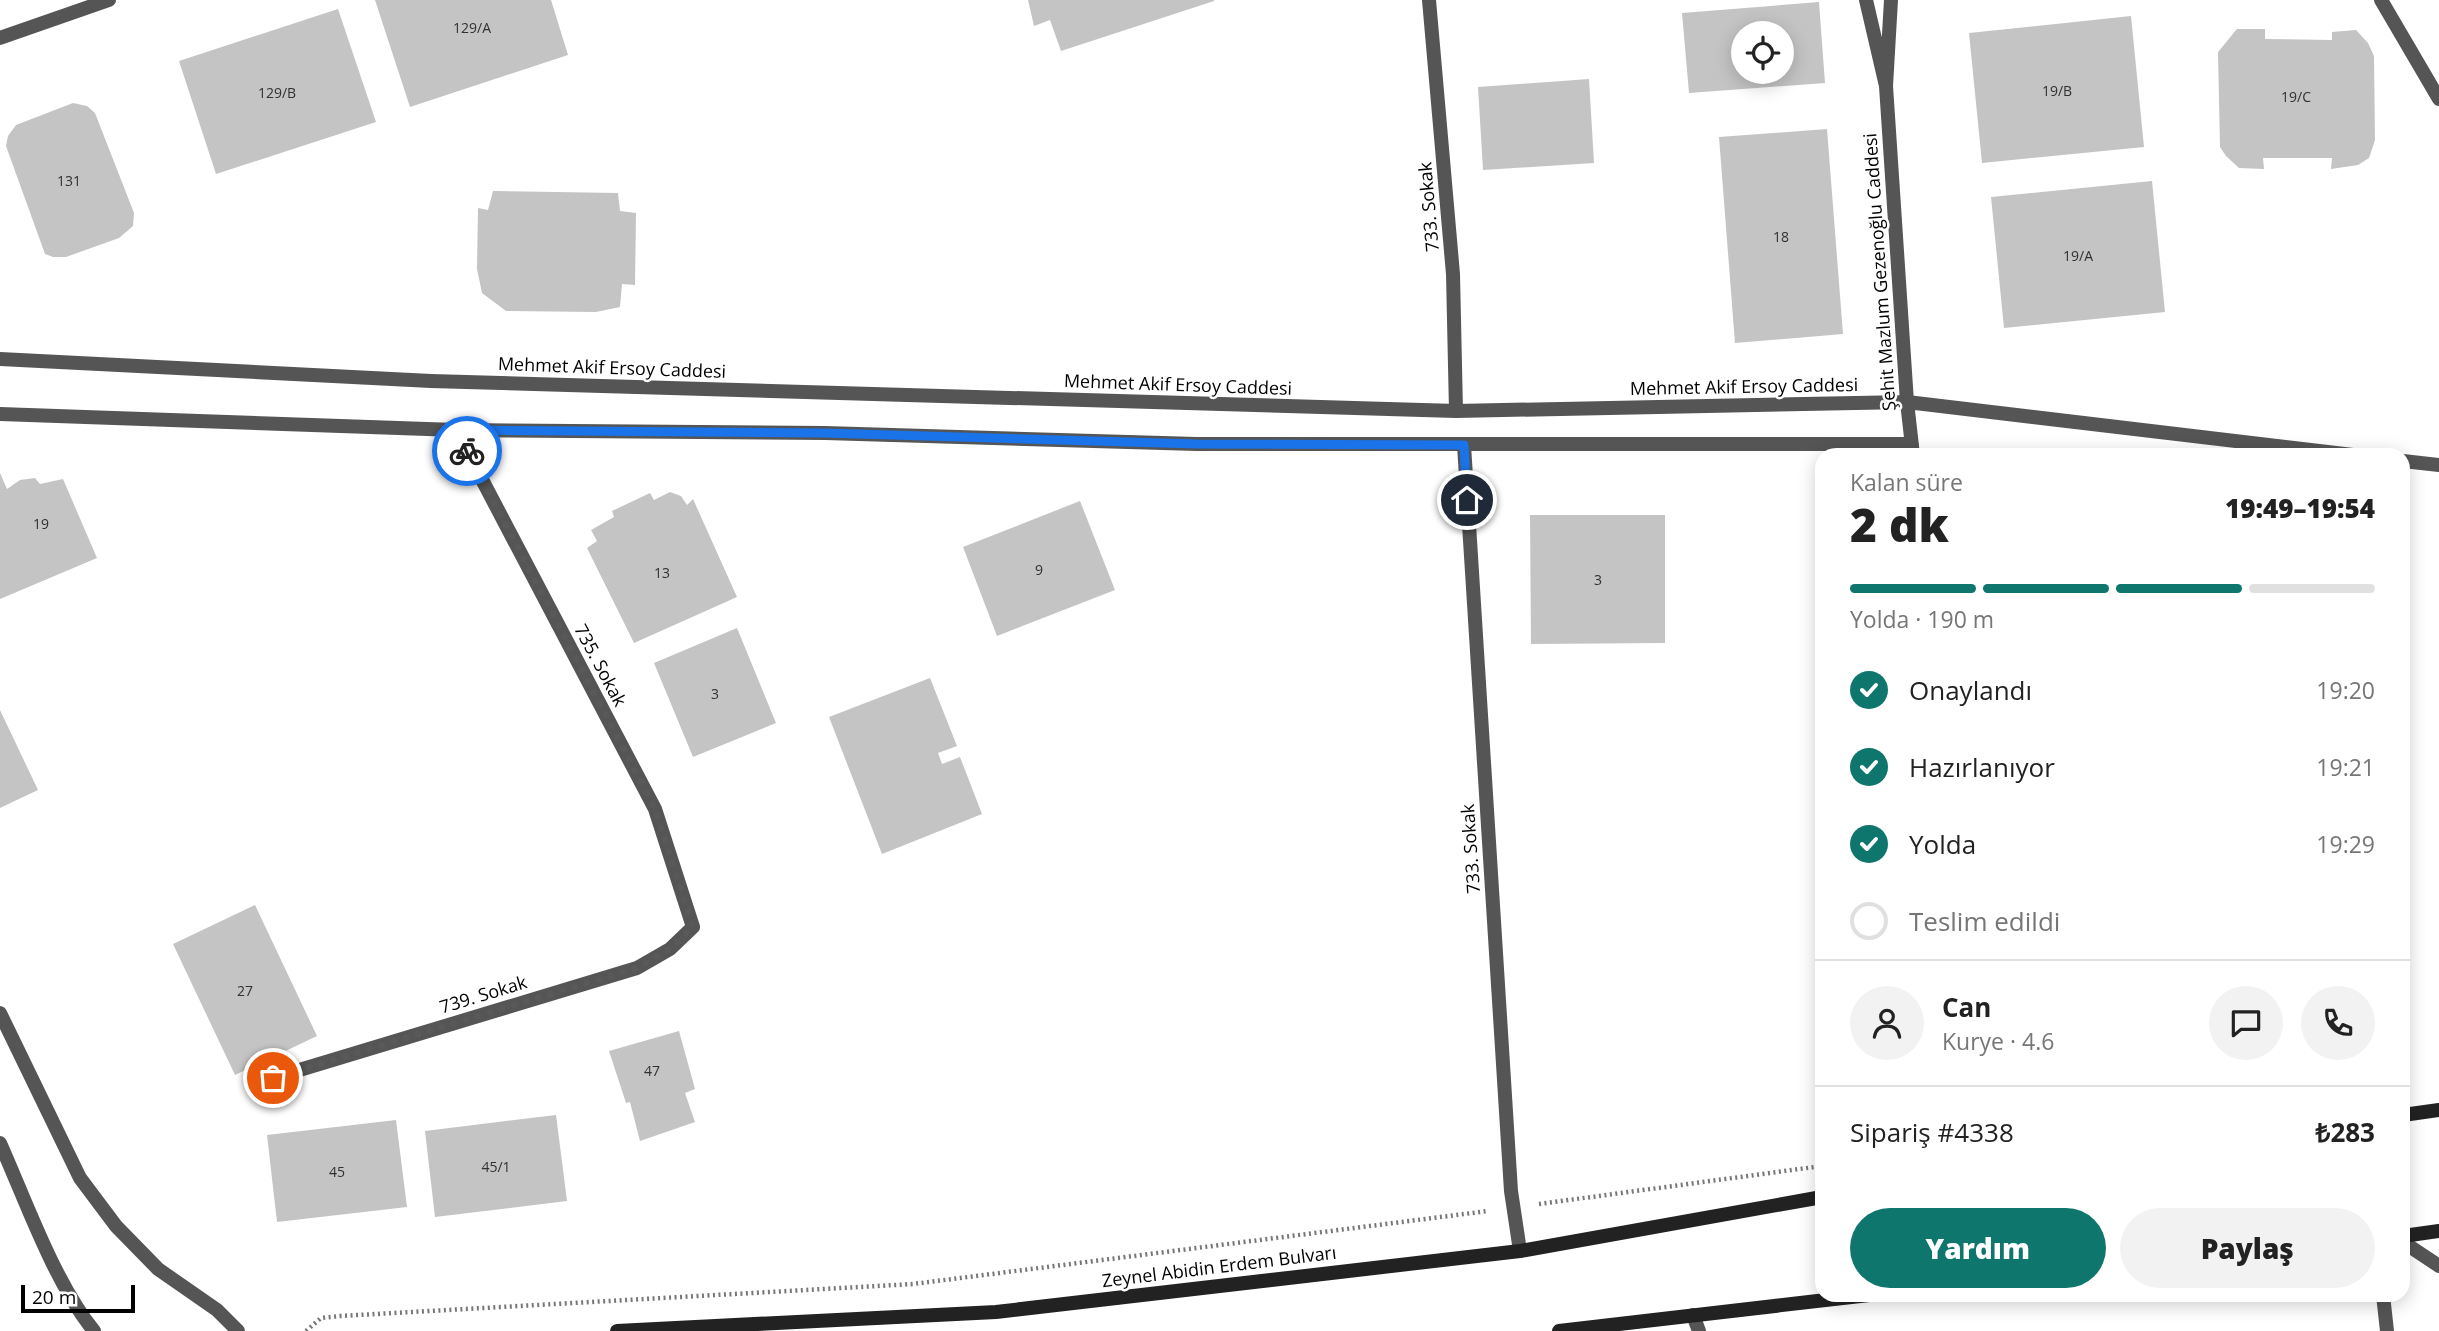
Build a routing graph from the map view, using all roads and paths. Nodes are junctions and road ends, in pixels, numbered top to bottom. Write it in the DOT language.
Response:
graph roads {
  1 [pos="109,0"];
  2 [pos="1429,0"];
  3 [pos="1867,0"];
  4 [pos="1891,0"];
  5 [pos="2381,0"];
  6 [pos="0,38"];
  7 [pos="1886,86"];
  8 [pos="2439,99"];
  9 [pos="0,359"];
  10 [pos="1907,402"];
  11 [pos="1456,411"];
  12 [pos="0,414"];
  13 [pos="456,430"];
  14 [pos="1464,445"];
  15 [pos="1912,448"];
  16 [pos="2294,448"];
  17 [pos="1815,449"];
  18 [pos="2410,462"];
  19 [pos="2439,465"];
  20 [pos="693,927"];
  21 [pos="0,1013"];
  22 [pos="273,1078"];
  23 [pos="2439,1110"];
  24 [pos="2410,1114"];
  25 [pos="0,1143"];
  26 [pos="1815,1167"];
  27 [pos="1815,1198"];
  28 [pos="1513,1208"];
  29 [pos="2439,1231"];
  30 [pos="2410,1235"];
  31 [pos="2410,1247"];
  32 [pos="1520,1251"];
  33 [pos="2439,1266"];
  34 [pos="1815,1301"];
  35 [pos="2384,1302"];
  36 [pos="1693,1315"];
  37 [pos="94,1331"];
  38 [pos="238,1331"];
  39 [pos="306,1331"];
  40 [pos="617,1331"];
  41 [pos="1559,1331"];
  42 [pos="1699,1331"];
  43 [pos="2387,1331"];
  1 -- 6 [label="street"];
  2 -- 11 [label="street, 733. Sokak"];
  3 -- 7 [label="street, Şehit Mazlum Gezenoğlu Caddesi"];
  4 -- 7 [label="street, Şehit Mazlum Gezenoğlu Caddesi"];
  5 -- 8 [label="street"];
  7 -- 10 [label="street, Şehit Mazlum Gezenoğlu Caddesi"];
  9 -- 11 [label="street, Mehmet Akif Ersoy Caddesi"];
  10 -- 11 [label="street, Mehmet Akif Ersoy Caddesi"];
  10 -- 15 [label="street, Şehit Mazlum Gezenoğlu Caddesi"];
  10 -- 16 [label="street, Mehmet Akif Ersoy Caddesi"];
  12 -- 13 [label="street"];
  13 -- 14 [label="street"];
  13 -- 20 [label="street, 735. Sokak"];
  14 -- 17 [label="street"];
  14 -- 28 [label="street, 733. Sokak"];
  18 -- 19 [label="street"];
  20 -- 22 [label="street, 739. Sokak"];
  21 -- 38 [label="street"];
  23 -- 24 [label="main road"];
  25 -- 37 [label="street"];
  26 -- 28 [label="path"];
  27 -- 32 [label="main road, Zeynel Abidin Erdem Bulvarı"];
  28 -- 32 [label="street, 733. Sokak"];
  28 -- 39 [label="path"];
  29 -- 30 [label="main road"];
  31 -- 33 [label="street"];
  32 -- 40 [label="main road, Zeynel Abidin Erdem Bulvarı"];
  34 -- 36 [label="main road"];
  35 -- 43 [label="street"];
  36 -- 41 [label="main road"];
  36 -- 42 [label="street"];
}
